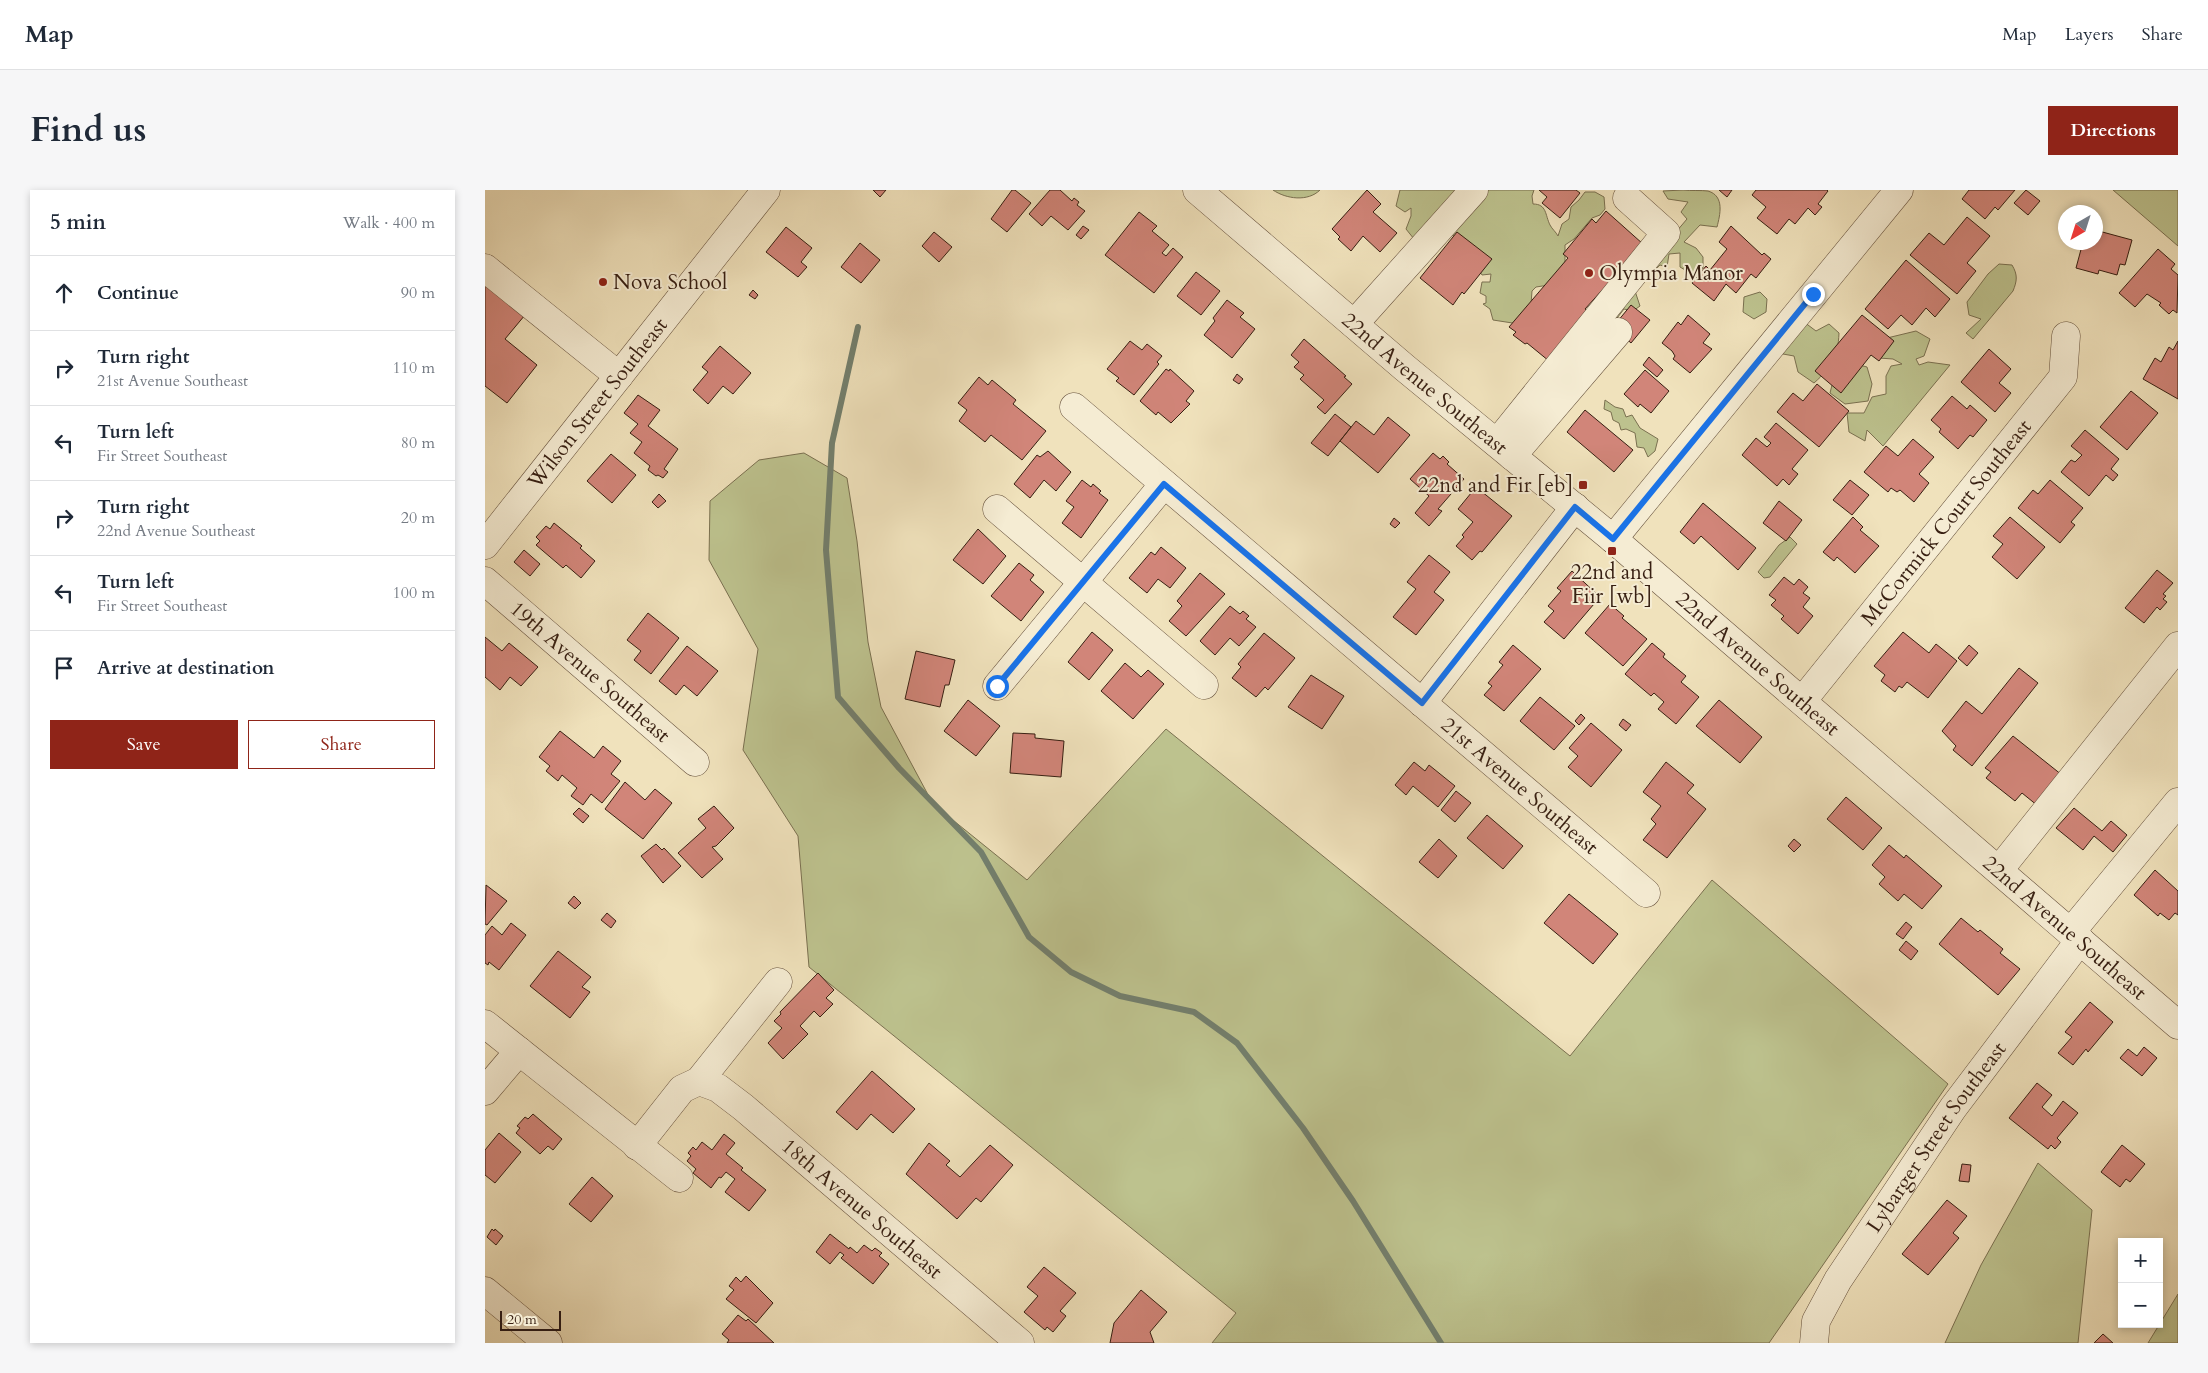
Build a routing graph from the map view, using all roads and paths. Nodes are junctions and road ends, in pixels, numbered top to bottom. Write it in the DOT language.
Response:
graph roads {
  1 [pos="766,190"];
  2 [pos="1197,190"];
  3 [pos="1474,190"];
  4 [pos="1899,190"];
  5 [pos="1627,198"];
  6 [pos="485,268"];
  7 [pos="1354,324"];
  8 [pos="1618,332"];
  9 [pos="2066,336"];
  10 [pos="619,376"];
  11 [pos="1074,407"];
  12 [pos="1504,450"];
  13 [pos="1164,484"];
  14 [pos="1575,507"];
  15 [pos="997,509"];
  16 [pos="1613,539"];
  17 [pos="485,545"];
  18 [pos="485,581"];
  19 [pos="1083,581"];
  20 [pos="2178,646"];
  21 [pos="1204,685"];
  22 [pos="997,686"];
  23 [pos="1803,700"];
  24 [pos="1422,703"];
  25 [pos="695,762"];
  26 [pos="2178,802"];
  27 [pos="1999,870"];
  28 [pos="1645,893"];
  29 [pos="2076,936"];
  30 [pos="778,982"];
  31 [pos="485,1024"];
  32 [pos="2178,1025"];
  33 [pos="519,1051"];
  34 [pos="699,1082"];
  35 [pos="485,1091"];
  36 [pos="637,1146"];
  37 [pos="679,1178"];
  38 [pos="485,1291"];
  39 [pos="548,1343"];
  40 [pos="1020,1343"];
  41 [pos="1814,1343"];
  1 -- 10 [label="street, Wilson Street Southeast"];
  2 -- 7 [label="street, 22nd Avenue Southeast"];
  3 -- 7 [label="street"];
  4 -- 16 [label="street"];
  5 -- 12 [label="street"];
  6 -- 10 [label="street"];
  7 -- 12 [label="street, 22nd Avenue Southeast"];
  8 -- 12 [label="street"];
  9 -- 23 [label="street, McCormick Court Southeast"];
  10 -- 17 [label="street, Wilson Street Southeast"];
  11 -- 13 [label="street, 21st Avenue Southeast"];
  12 -- 14 [label="street, 22nd Avenue Southeast"];
  13 -- 19 [label="street"];
  13 -- 24 [label="street, 21st Avenue Southeast"];
  14 -- 16 [label="street, 22nd Avenue Southeast"];
  14 -- 24 [label="street"];
  15 -- 19 [label="street"];
  16 -- 23 [label="street, 22nd Avenue Southeast"];
  18 -- 25 [label="street, 19th Avenue Southeast"];
  19 -- 21 [label="street"];
  19 -- 22 [label="street"];
  20 -- 27 [label="street"];
  23 -- 27 [label="street, 22nd Avenue Southeast"];
  24 -- 28 [label="street, 21st Avenue Southeast"];
  26 -- 29 [label="street, Lybarger Street Southeast"];
  27 -- 29 [label="street, 22nd Avenue Southeast"];
  29 -- 32 [label="street, 22nd Avenue Southeast"];
  29 -- 41 [label="street, Lybarger Street Southeast"];
  30 -- 34 [label="street"];
  31 -- 33 [label="street"];
  33 -- 35 [label="street"];
  33 -- 36 [label="street"];
  34 -- 36 [label="street"];
  34 -- 40 [label="street, 18th Avenue Southeast"];
  36 -- 37 [label="street"];
  38 -- 39 [label="street"];
}
